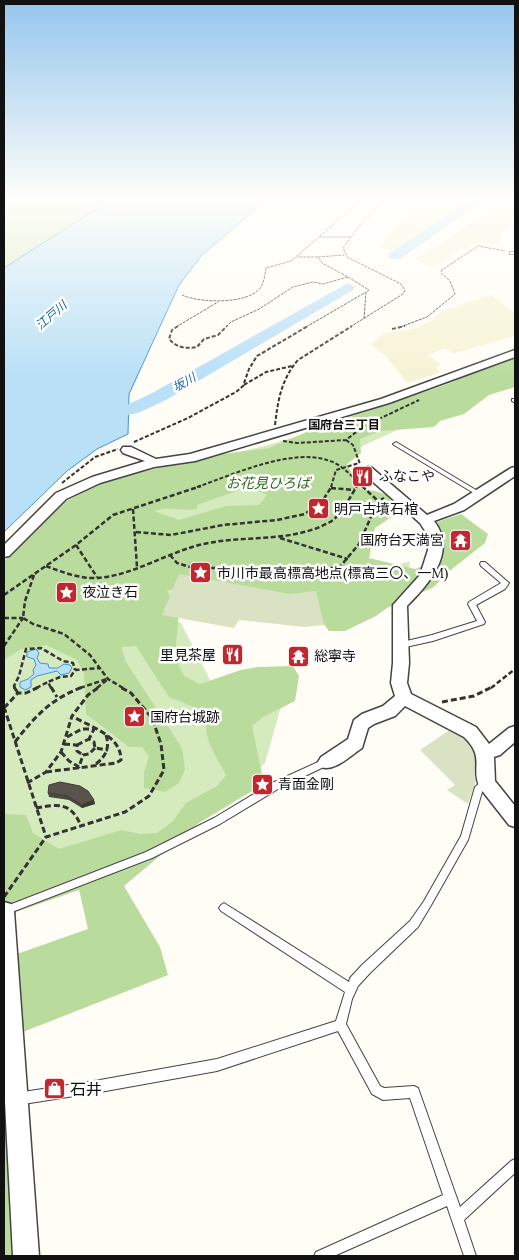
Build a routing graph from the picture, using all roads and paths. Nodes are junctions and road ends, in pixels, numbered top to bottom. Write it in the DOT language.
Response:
graph roads {
  1 [pos="295,259"];
  2 [pos="319,259"];
  3 [pos="352,259"];
  4 [pos="457,259"];
  5 [pos="348,277"];
  6 [pos="366,292"];
  7 [pos="182,295"];
  8 [pos="218,302"];
  9 [pos="364,319"];
  10 [pos="392,329"];
  11 [pos="515,353"];
  12 [pos="293,366"];
  13 [pos="435,384"];
  14 [pos="243,386"];
  15 [pos="274,429"];
  16 [pos="346,440"];
  17 [pos="285,443"];
  18 [pos="396,444"];
  19 [pos="128,447"];
  20 [pos="153,463"];
  21 [pos="362,465"];
  22 [pos="343,468"];
  23 [pos="515,471"];
  24 [pos="358,484"];
  25 [pos="331,488"];
  26 [pos="354,490"];
  27 [pos="393,493"];
  28 [pos="479,494"];
  29 [pos="378,501"];
  30 [pos="132,509"];
  31 [pos="425,520"];
  32 [pos="136,532"];
  33 [pos="279,538"];
  34 [pos="76,545"];
  35 [pos="4,553"];
  36 [pos="170,555"];
  37 [pos="348,559"];
  38 [pos="483,564"];
  39 [pos="46,566"];
  40 [pos="137,567"];
  41 [pos="34,575"];
  42 [pos="97,578"];
  43 [pos="5,593"];
  44 [pos="4,618"];
  45 [pos="23,618"];
  46 [pos="401,645"];
  47 [pos="4,646"];
  48 [pos="100,668"];
  49 [pos="515,669"];
  50 [pos="75,670"];
  51 [pos="108,679"];
  52 [pos="48,682"];
  53 [pos="18,693"];
  54 [pos="57,697"];
  55 [pos="411,701"];
  56 [pos="4,707"];
  57 [pos="72,716"];
  58 [pos="94,728"];
  59 [pos="515,733"];
  60 [pos="106,735"];
  61 [pos="66,738"];
  62 [pos="89,739"];
  63 [pos="15,742"];
  64 [pos="64,744"];
  65 [pos="77,745"];
  66 [pos="95,748"];
  67 [pos="108,750"];
  68 [pos="61,752"];
  69 [pos="486,752"];
  70 [pos="83,755"];
  71 [pos="327,762"];
  72 [pos="94,765"];
  73 [pos="79,767"];
  74 [pos="46,772"];
  75 [pos="27,782"];
  76 [pos="486,783"];
  77 [pos="36,808"];
  78 [pos="515,819"];
  79 [pos="81,826"];
  80 [pos="46,837"];
  81 [pos="4,906"];
  82 [pos="224,908"];
  83 [pos="351,990"];
  84 [pos="340,1025"];
  85 [pos="16,1099"];
  86 [pos="515,1165"];
  87 [pos="451,1198"];
  88 [pos="457,1218"];
  89 [pos="26,1256"];
  90 [pos="320,1256"];
  91 [pos="470,1256"];
  1 -- 8 [label="path"];
  2 -- 5 [label="path"];
  3 -- 9 [label="path"];
  4 -- 10 [label="path"];
  5 -- 6 [label="path"];
  5 -- 8 [label="path"];
  6 -- 9 [label="path"];
  6 -- 14 [label="path"];
  7 -- 8 [label="path"];
  9 -- 12 [label="path"];
  11 -- 13 [label="street"];
  12 -- 14 [label="path"];
  12 -- 15 [label="path"];
  13 -- 16 [label="path"];
  13 -- 20 [label="street"];
  14 -- 19 [label="path"];
  16 -- 17 [label="path"];
  16 -- 21 [label="path"];
  18 -- 28 [label="lane"];
  19 -- 20 [label="street"];
  20 -- 35 [label="street"];
  21 -- 22 [label="path"];
  21 -- 27 [label="street"];
  22 -- 24 [label="path"];
  22 -- 25 [label="path"];
  22 -- 30 [label="path"];
  23 -- 28 [label="street"];
  24 -- 26 [label="path"];
  24 -- 29 [label="path"];
  25 -- 26 [label="path"];
  25 -- 32 [label="path"];
  26 -- 33 [label="path"];
  27 -- 29 [label="path"];
  27 -- 31 [label="street"];
  28 -- 31 [label="street"];
  29 -- 37 [label="path"];
  30 -- 32 [label="path"];
  30 -- 34 [label="path"];
  31 -- 46 [label="street"];
  32 -- 40 [label="path"];
  33 -- 36 [label="path"];
  33 -- 37 [label="path"];
  34 -- 39 [label="path"];
  34 -- 42 [label="path"];
  36 -- 37 [label="path"];
  36 -- 40 [label="path"];
  38 -- 46 [label="lane"];
  39 -- 41 [label="path"];
  39 -- 42 [label="path"];
  40 -- 42 [label="path"];
  41 -- 43 [label="path"];
  41 -- 45 [label="path"];
  44 -- 45 [label="path"];
  45 -- 47 [label="path"];
  45 -- 48 [label="path"];
  46 -- 55 [label="street"];
  48 -- 50 [label="path"];
  48 -- 51 [label="path"];
  49 -- 55 [label="path"];
  50 -- 52 [label="path"];
  50 -- 53 [label="path"];
  51 -- 54 [label="path"];
  51 -- 57 [label="path"];
  51 -- 79 [label="path"];
  52 -- 53 [label="path"];
  52 -- 54 [label="path"];
  53 -- 56 [label="path"];
  54 -- 63 [label="path"];
  55 -- 69 [label="street"];
  55 -- 71 [label="street"];
  56 -- 63 [label="path"];
  57 -- 58 [label="path"];
  57 -- 61 [label="path"];
  58 -- 60 [label="path"];
  58 -- 61 [label="path"];
  58 -- 62 [label="path"];
  59 -- 69 [label="street"];
  60 -- 67 [label="path"];
  60 -- 72 [label="path"];
  61 -- 64 [label="path"];
  62 -- 65 [label="path"];
  62 -- 66 [label="path"];
  63 -- 75 [label="path"];
  64 -- 65 [label="path"];
  64 -- 68 [label="path"];
  65 -- 70 [label="path"];
  66 -- 67 [label="path"];
  66 -- 70 [label="path"];
  67 -- 72 [label="path"];
  68 -- 73 [label="path"];
  68 -- 74 [label="path"];
  69 -- 76 [label="street"];
  70 -- 73 [label="path"];
  71 -- 81 [label="lane"];
  72 -- 73 [label="path"];
  73 -- 74 [label="path"];
  74 -- 75 [label="path"];
  75 -- 77 [label="path"];
  76 -- 78 [label="street"];
  76 -- 83 [label="lane"];
  77 -- 79 [label="path"];
  77 -- 80 [label="path"];
  79 -- 80 [label="path"];
  80 -- 81 [label="path"];
  81 -- 85 [label="street"];
  82 -- 83 [label="lane"];
  83 -- 84 [label="lane"];
  84 -- 85 [label="lane"];
  84 -- 87 [label="lane"];
  85 -- 89 [label="street"];
  86 -- 88 [label="lane"];
  87 -- 88 [label="lane"];
  87 -- 90 [label="lane"];
  88 -- 91 [label="lane"];
}
